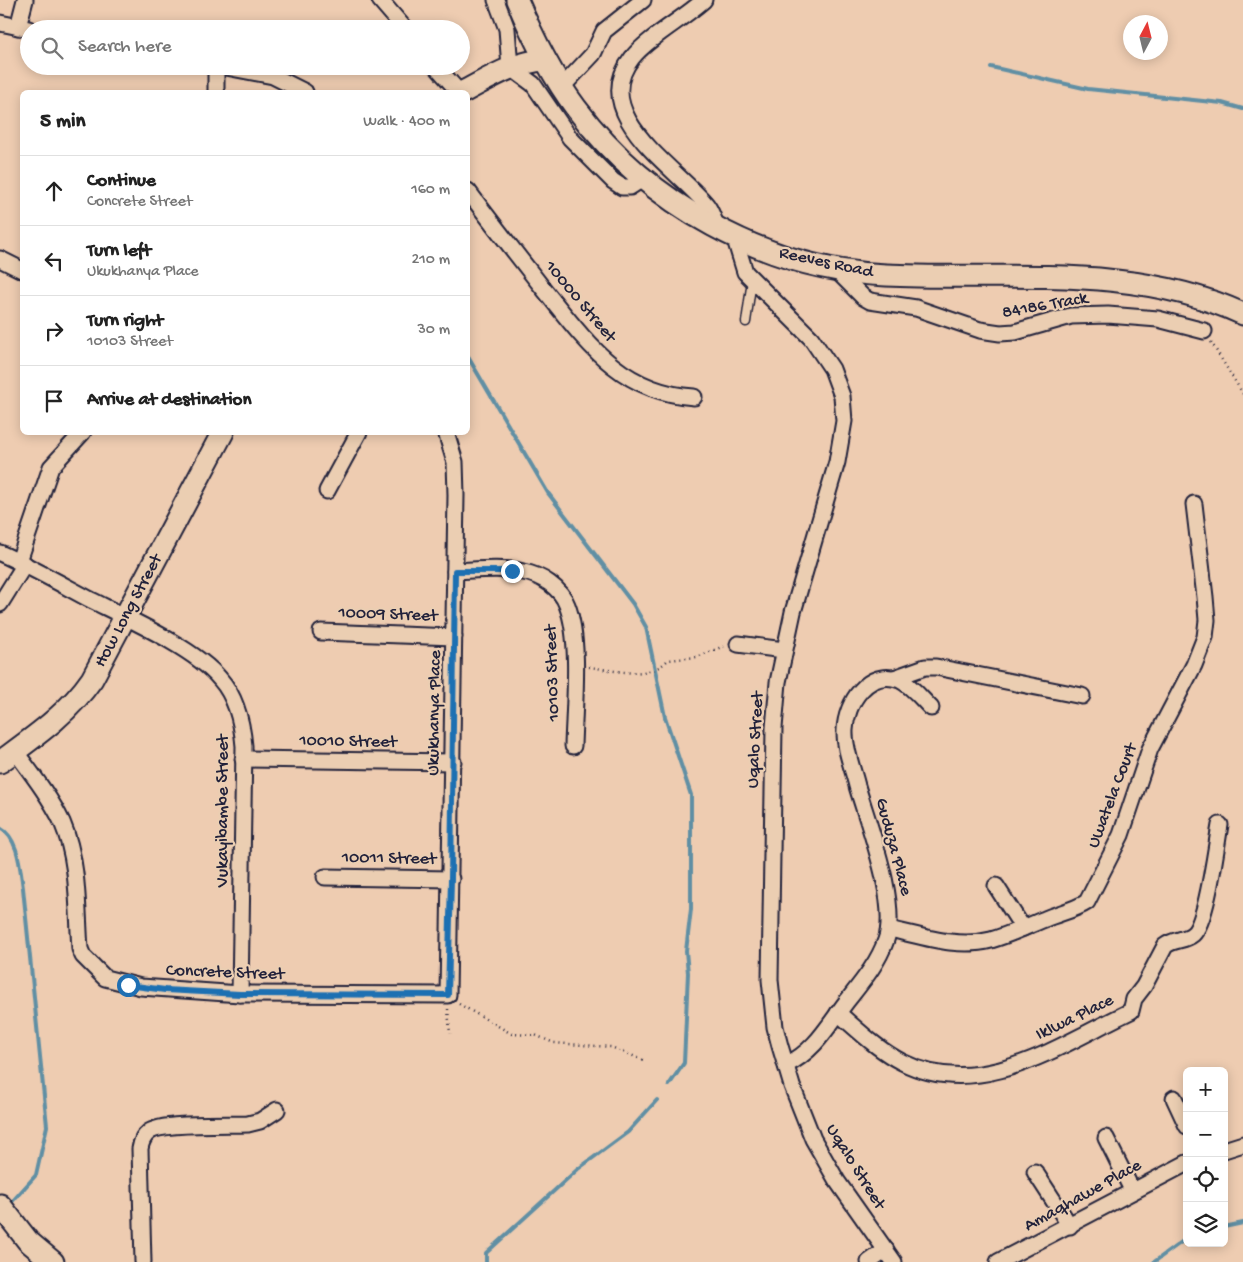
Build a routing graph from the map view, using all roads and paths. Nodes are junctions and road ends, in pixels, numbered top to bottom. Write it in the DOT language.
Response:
graph roads {
  1 [pos="25,0"];
  2 [pos="380,0"];
  3 [pos="496,0"];
  4 [pos="517,0"];
  5 [pos="643,0"];
  6 [pos="704,0"];
  7 [pos="24,20"];
  8 [pos="397,20"];
  9 [pos="0,23"];
  10 [pos="20,27"];
  11 [pos="546,60"];
  12 [pos="510,67"];
  13 [pos="216,75"];
  14 [pos="268,75"];
  15 [pos="444,75"];
  16 [pos="562,87"];
  17 [pos="216,90"];
  18 [pos="302,90"];
  19 [pos="457,90"];
  20 [pos="467,90"];
  21 [pos="644,178"];
  22 [pos="470,194"];
  23 [pos="725,232"];
  24 [pos="0,259"];
  25 [pos="834,268"];
  26 [pos="20,269"];
  27 [pos="752,280"];
  28 [pos="1243,314"];
  29 [pos="746,322"];
  30 [pos="1204,331"];
  31 [pos="1243,394"];
  32 [pos="694,397"];
  33 [pos="80,435"];
  34 [pos="221,435"];
  35 [pos="357,435"];
  36 [pos="447,435"];
  37 [pos="327,491"];
  38 [pos="1194,504"];
  39 [pos="0,553"];
  40 [pos="22,563"];
  41 [pos="455,571"];
  42 [pos="0,604"];
  43 [pos="126,617"];
  44 [pos="321,632"];
  45 [pos="454,637"];
  46 [pos="738,644"];
  47 [pos="784,650"];
  48 [pos="574,666"];
  49 [pos="894,678"];
  50 [pos="1082,696"];
  51 [pos="930,708"];
  52 [pos="573,746"];
  53 [pos="8,756"];
  54 [pos="243,759"];
  55 [pos="453,762"];
  56 [pos="1220,825"];
  57 [pos="325,877"];
  58 [pos="451,879"];
  59 [pos="996,886"];
  60 [pos="889,928"];
  61 [pos="1023,928"];
  62 [pos="240,994"];
  63 [pos="448,995"];
  64 [pos="838,1013"];
  65 [pos="450,1034"];
  66 [pos="643,1060"];
  67 [pos="786,1066"];
  68 [pos="1174,1098"];
  69 [pos="277,1110"];
  70 [pos="1183,1117"];
  71 [pos="1106,1138"];
  72 [pos="1243,1144"];
  73 [pos="1228,1149"];
  74 [pos="1183,1165"];
  75 [pos="1034,1172"];
  76 [pos="1132,1190"];
  77 [pos="0,1205"];
  78 [pos="1070,1226"];
  79 [pos="890,1256"];
  80 [pos="53,1262"];
  81 [pos="143,1262"];
  82 [pos="869,1262"];
  83 [pos="998,1262"];
  1 -- 7 [label="street"];
  2 -- 8 [label="street"];
  3 -- 12 [label="street"];
  4 -- 11 [label="street, Reeves Road"];
  5 -- 16 [label="street"];
  6 -- 23 [label="street, Uqalo Street"];
  9 -- 10 [label="street"];
  11 -- 12 [label="street"];
  11 -- 16 [label="street, Reeves Road"];
  12 -- 20 [label="street"];
  12 -- 21 [label="street"];
  13 -- 17 [label="street"];
  14 -- 18 [label="street"];
  15 -- 19 [label="street"];
  16 -- 21 [label="street, Reeves Road"];
  21 -- 23 [label="street, Reeves Road"];
  22 -- 32 [label="street, 10000 Street"];
  23 -- 25 [label="street, Reeves Road"];
  23 -- 27 [label="street, Uqalo Street"];
  24 -- 26 [label="street"];
  25 -- 28 [label="street, Reeves Road"];
  25 -- 30 [label="street, 84186 Track"];
  27 -- 29 [label="lane"];
  27 -- 47 [label="street, Uqalo Street"];
  30 -- 31 [label="path"];
  33 -- 40 [label="street"];
  34 -- 43 [label="street, How Long Street"];
  35 -- 37 [label="street"];
  36 -- 41 [label="street, Ukukhanya Place"];
  38 -- 61 [label="street, Uwatela Court"];
  39 -- 40 [label="street, Vukayibambe Street"];
  40 -- 42 [label="street"];
  40 -- 43 [label="street, Vukayibambe Street"];
  41 -- 45 [label="street, Ukukhanya Place"];
  41 -- 48 [label="street, 10103 Street"];
  43 -- 53 [label="street, How Long Street"];
  43 -- 54 [label="street, Vukayibambe Street"];
  44 -- 45 [label="street, 10009 Street"];
  45 -- 55 [label="street, Ukukhanya Place"];
  46 -- 47 [label="street"];
  46 -- 48 [label="path"];
  47 -- 67 [label="street, Uqalo Street"];
  48 -- 52 [label="street, 10103 Street"];
  49 -- 50 [label="street"];
  49 -- 51 [label="street"];
  49 -- 60 [label="street, Guduza Place"];
  53 -- 62 [label="street, Concrete Street"];
  54 -- 55 [label="street, 10010 Street"];
  54 -- 62 [label="street, Vukayibambe Street"];
  55 -- 58 [label="street, Ukukhanya Place"];
  56 -- 64 [label="street, Iklwa Place"];
  57 -- 58 [label="street, 10011 Street"];
  58 -- 63 [label="street, Ukukhanya Place"];
  59 -- 61 [label="street"];
  60 -- 61 [label="street, Uwatela Court"];
  60 -- 64 [label="street, Guduza Place"];
  62 -- 63 [label="street, Concrete Street"];
  63 -- 65 [label="path"];
  63 -- 66 [label="path"];
  64 -- 67 [label="street, Guduza Place"];
  67 -- 79 [label="street, Uqalo Street"];
  68 -- 70 [label="street"];
  69 -- 81 [label="street"];
  71 -- 76 [label="street"];
  72 -- 73 [label="street"];
  74 -- 76 [label="street, Amaqhawe Place"];
  75 -- 78 [label="street"];
  76 -- 78 [label="street, Amaqhawe Place"];
  77 -- 80 [label="street"];
  78 -- 83 [label="street, Amaqhawe Place"];
  79 -- 82 [label="street"];
}
